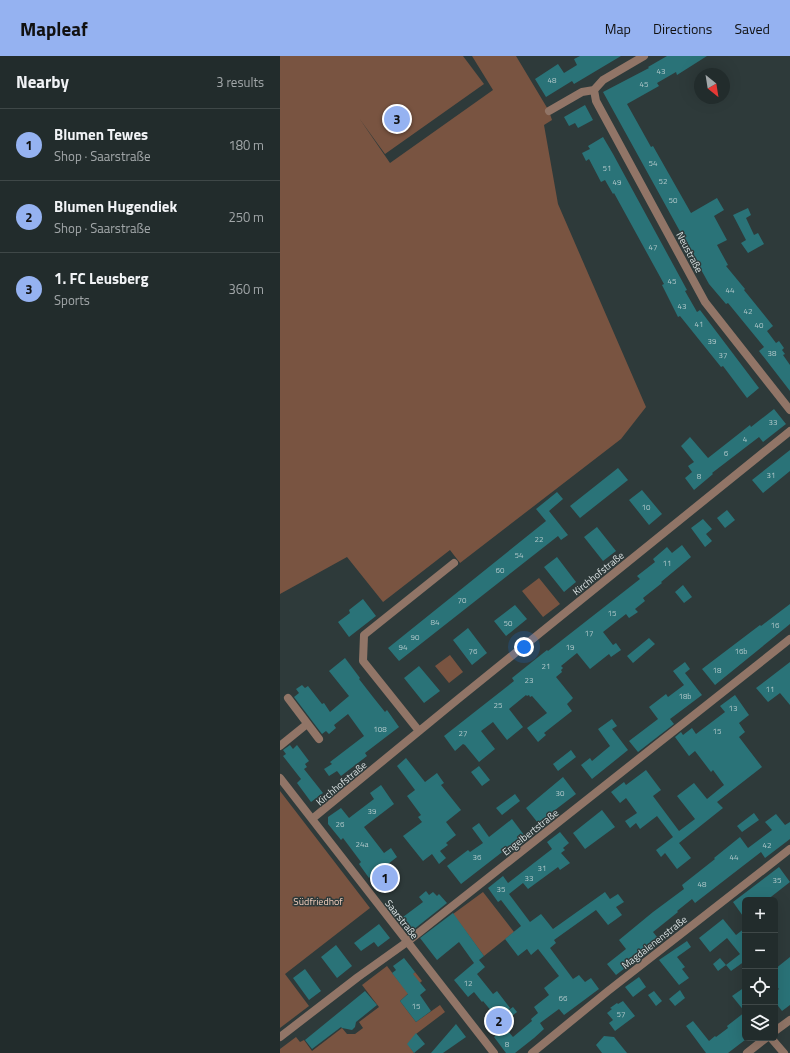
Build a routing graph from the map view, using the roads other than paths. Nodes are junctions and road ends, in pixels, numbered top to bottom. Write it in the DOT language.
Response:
graph roads {
  1 [pos="644,56"];
  2 [pos="594,90"];
  3 [pos="549,111"];
  4 [pos="790,410"];
  5 [pos="790,431"];
  6 [pos="454,563"];
  7 [pos="790,639"];
  8 [pos="288,698"];
  9 [pos="307,724"];
  10 [pos="419,731"];
  11 [pos="319,739"];
  12 [pos="280,746"];
  13 [pos="280,778"];
  14 [pos="312,819"];
  15 [pos="790,849"];
  16 [pos="407,942"];
  17 [pos="790,1020"];
  18 [pos="778,1029"];
  19 [pos="280,1037"];
  20 [pos="762,1041"];
  21 [pos="774,1041"];
  22 [pos="494,1053"];
  23 [pos="532,1053"];
  24 [pos="747,1053"];
  25 [pos="784,1053"];
  1 -- 2 [label="street"];
  2 -- 3 [label="street"];
  2 -- 4 [label="street, Neustraße"];
  5 -- 10 [label="street, Kirchhofstraße"];
  6 -- 10 [label="street"];
  7 -- 16 [label="street, Engelbertstraße"];
  8 -- 9 [label="street"];
  9 -- 11 [label="street"];
  9 -- 12 [label="street"];
  10 -- 14 [label="street, Kirchhofstraße"];
  13 -- 14 [label="street, Saarstraße"];
  14 -- 16 [label="street, Saarstraße"];
  15 -- 23 [label="street, Magdalenenstraße"];
  16 -- 19 [label="street, Engelbertstraße"];
  16 -- 22 [label="street, Saarstraße"];
  17 -- 18 [label="street"];
  20 -- 24 [label="street"];
  21 -- 25 [label="street"];
}
